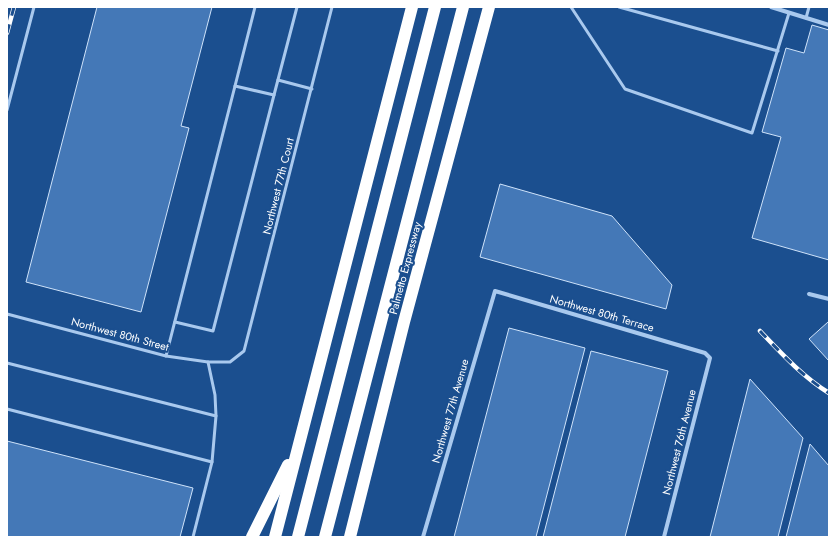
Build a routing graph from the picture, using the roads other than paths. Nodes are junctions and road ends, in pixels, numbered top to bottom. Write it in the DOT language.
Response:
graph roads {
  1 [pos="34,7"];
  2 [pos="255,7"];
  3 [pos="297,7"];
  4 [pos="332,7"];
  5 [pos="412,7"];
  6 [pos="435,7"];
  7 [pos="462,7"];
  8 [pos="488,7"];
  9 [pos="571,7"];
  10 [pos="619,7"];
  11 [pos="771,7"];
  12 [pos="809,7"];
  13 [pos="790,13"];
  14 [pos="806,18"];
  15 [pos="829,25"];
  16 [pos="778,51"];
  17 [pos="278,80"];
  18 [pos="235,86"];
  19 [pos="312,88"];
  20 [pos="274,95"];
  21 [pos="7,110"];
  22 [pos="494,291"];
  23 [pos="809,294"];
  24 [pos="829,299"];
  25 [pos="7,314"];
  26 [pos="175,322"];
  27 [pos="705,353"];
  28 [pos="166,356"];
  29 [pos="208,362"];
  30 [pos="230,362"];
  31 [pos="7,363"];
  32 [pos="7,409"];
  33 [pos="216,416"];
  34 [pos="298,446"];
  35 [pos="212,462"];
  36 [pos="193,537"];
  37 [pos="252,537"];
  38 [pos="275,537"];
  39 [pos="298,537"];
  40 [pos="325,537"];
  41 [pos="350,537"];
  42 [pos="423,537"];
  43 [pos="664,537"];
  1 -- 21 [label="lane"];
  2 -- 18 [label="lane"];
  3 -- 17 [label="lane"];
  4 -- 19 [label="lane, Northwest 77th Court"];
  5 -- 34 [label="highway"];
  6 -- 39 [label="highway"];
  7 -- 40 [label="highway"];
  8 -- 41 [label="highway, Palmetto Expressway"];
  9 -- 16 [label="lane"];
  10 -- 16 [label="lane"];
  11 -- 13 [label="street"];
  12 -- 14 [label="lane"];
  13 -- 14 [label="street"];
  13 -- 16 [label="lane"];
  14 -- 15 [label="street"];
  17 -- 19 [label="lane"];
  17 -- 20 [label="lane"];
  18 -- 20 [label="lane"];
  18 -- 26 [label="lane"];
  19 -- 30 [label="lane, Northwest 77th Court"];
  20 -- 26 [label="lane"];
  22 -- 27 [label="street, Northwest 80th Terrace"];
  22 -- 42 [label="street, Northwest 77th Avenue"];
  23 -- 24 [label="street"];
  25 -- 28 [label="lane, Northwest 80th Street"];
  26 -- 28 [label="lane"];
  27 -- 43 [label="street, Northwest 76th Avenue"];
  28 -- 29 [label="lane, Northwest 80th Street"];
  29 -- 30 [label="lane, Northwest 80th Street"];
  29 -- 33 [label="lane"];
  31 -- 33 [label="lane"];
  32 -- 35 [label="lane"];
  33 -- 35 [label="lane"];
  34 -- 37 [label="highway"];
  34 -- 38 [label="highway"];
  35 -- 36 [label="lane"];
}
